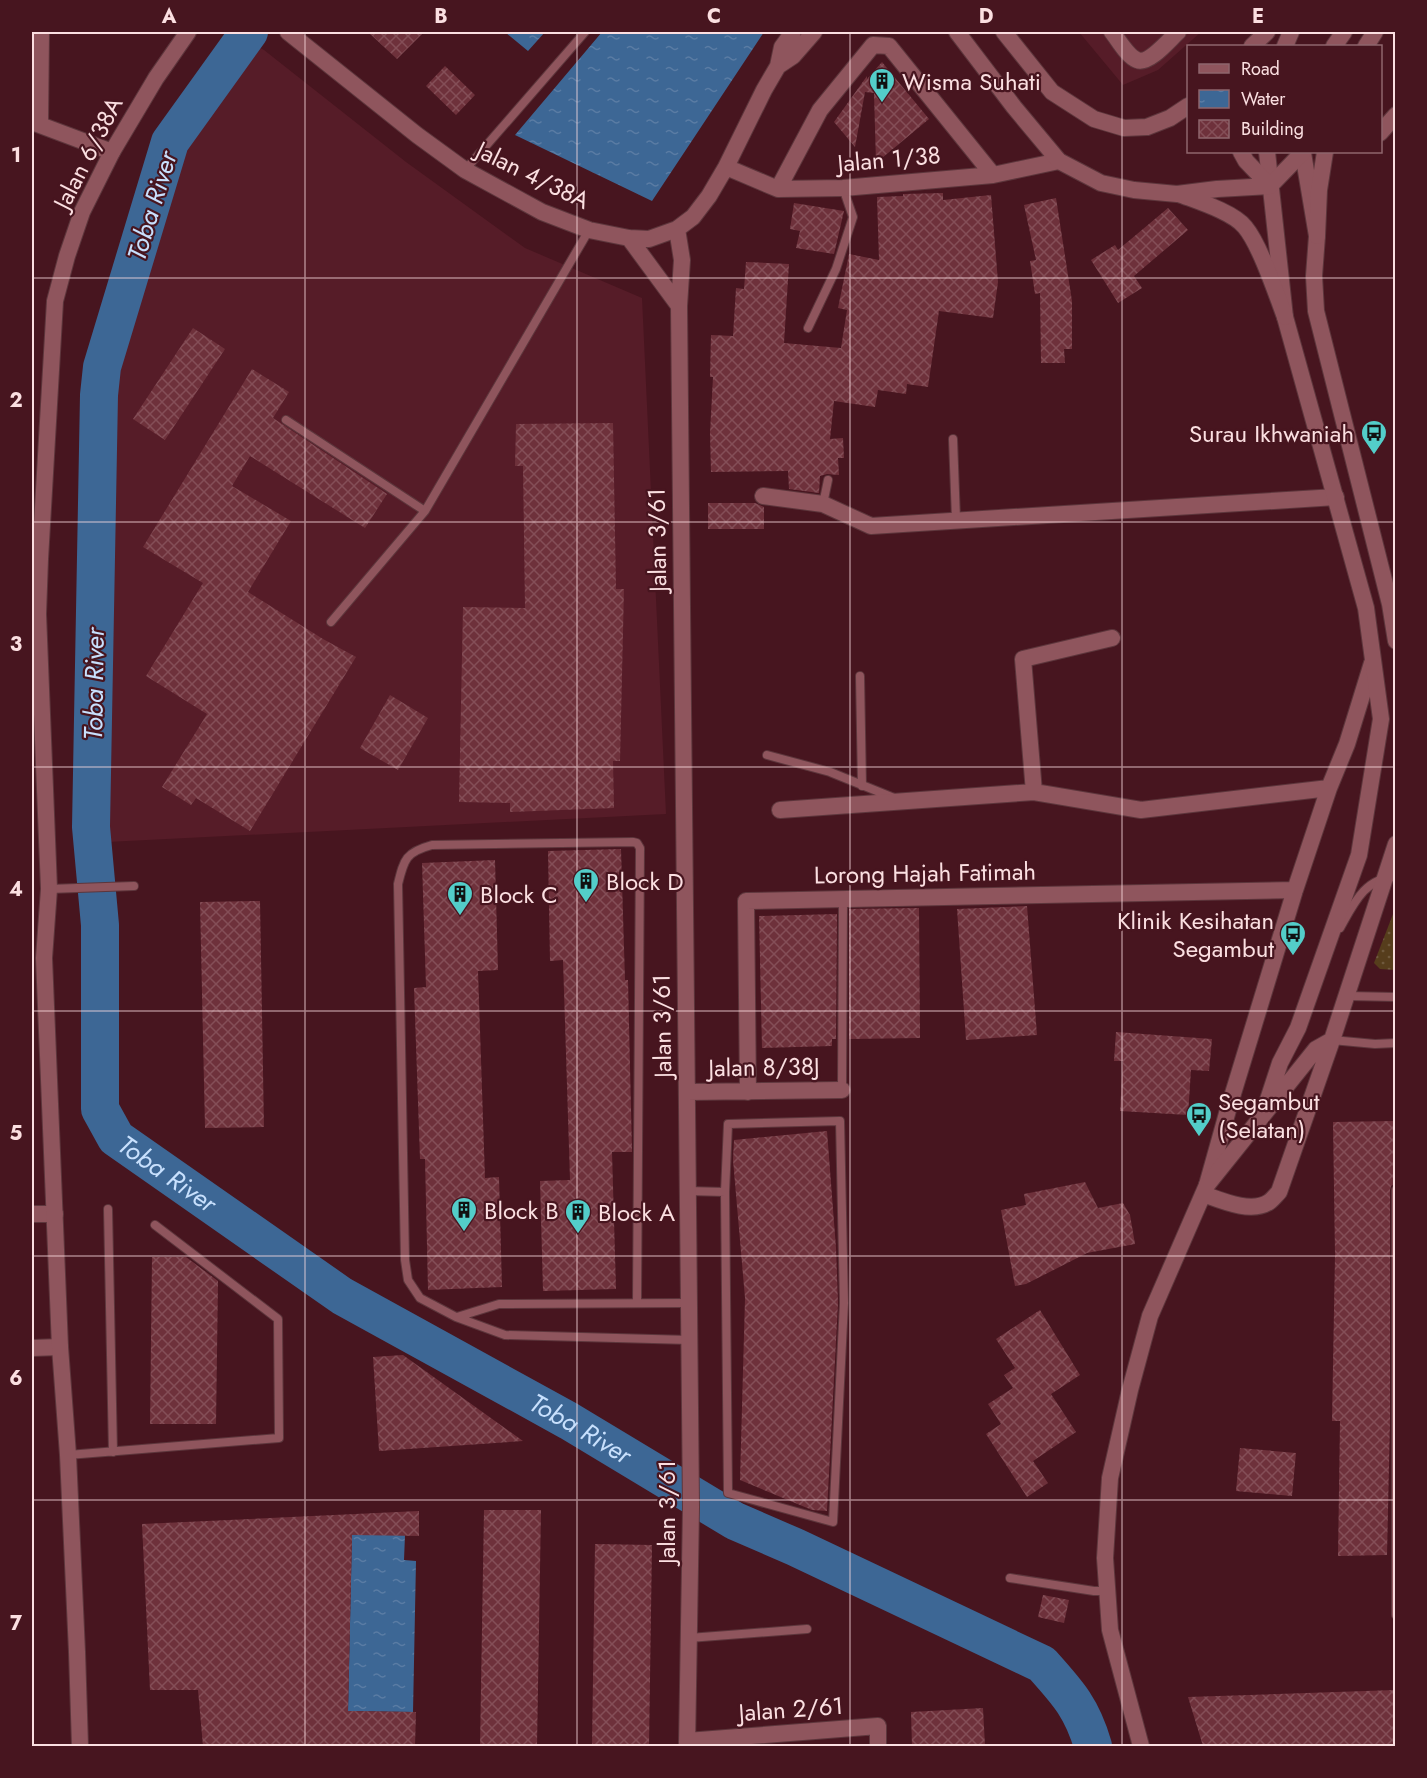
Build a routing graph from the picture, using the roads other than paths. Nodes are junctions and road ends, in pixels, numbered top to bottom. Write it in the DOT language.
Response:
graph roads {
  1 [pos="41,32"];
  2 [pos="188,32"];
  3 [pos="288,32"];
  4 [pos="585,32"];
  5 [pos="794,32"];
  6 [pos="814,32"];
  7 [pos="957,32"];
  8 [pos="1004,32"];
  9 [pos="1112,32"];
  10 [pos="1178,32"];
  11 [pos="1267,32"];
  12 [pos="1344,32"];
  13 [pos="1375,32"];
  14 [pos="1253,45"];
  15 [pos="1335,45"];
  16 [pos="1367,45"];
  17 [pos="778,66"];
  18 [pos="1187,107"];
  19 [pos="1395,115"];
  20 [pos="36,123"];
  21 [pos="1382,131"];
  22 [pos="112,152"];
  23 [pos="1241,153"];
  24 [pos="1267,153"];
  25 [pos="1302,153"];
  26 [pos="1303,153"];
  27 [pos="1325,153"];
  28 [pos="1059,161"];
  29 [pos="726,167"];
  30 [pos="465,170"];
  31 [pos="993,175"];
  32 [pos="1270,186"];
  33 [pos="843,188"];
  34 [pos="778,189"];
  35 [pos="1177,194"];
  36 [pos="677,229"];
  37 [pos="589,230"];
  38 [pos="1317,236"];
  39 [pos="629,238"];
  40 [pos="679,306"];
  41 [pos="1286,317"];
  42 [pos="808,328"];
  43 [pos="286,420"];
  44 [pos="953,439"];
  45 [pos="828,480"];
  46 [pos="763,496"];
  47 [pos="1336,497"];
  48 [pos="823,504"];
  49 [pos="425,511"];
  50 [pos="956,519"];
  51 [pos="35,559"];
  52 [pos="331,622"];
  53 [pos="1112,638"];
  54 [pos="1395,641"];
  55 [pos="1372,663"];
  56 [pos="860,676"];
  57 [pos="766,755"];
  58 [pos="862,786"];
  59 [pos="1329,788"];
  60 [pos="1034,792"];
  61 [pos="902,802"];
  62 [pos="780,810"];
  63 [pos="1395,844"];
  64 [pos="1390,877"];
  65 [pos="134,886"];
  66 [pos="49,889"];
  67 [pos="1295,890"];
  68 [pos="843,899"];
  69 [pos="1319,966"];
  70 [pos="1347,996"];
  71 [pos="1395,997"];
  72 [pos="1332,1040"];
  73 [pos="1395,1043"];
  74 [pos="842,1090"];
  75 [pos="687,1092"];
  76 [pos="748,1092"];
  77 [pos="1263,1115"];
  78 [pos="1205,1190"];
  79 [pos="1395,1190"];
  80 [pos="688,1191"];
  81 [pos="725,1192"];
  82 [pos="108,1209"];
  83 [pos="32,1214"];
  84 [pos="55,1214"];
  85 [pos="155,1225"];
  86 [pos="637,1303"];
  87 [pos="689,1303"];
  88 [pos="456,1317"];
  89 [pos="689,1340"];
  90 [pos="60,1347"];
  91 [pos="32,1348"];
  92 [pos="113,1452"];
  93 [pos="68,1455"];
  94 [pos="1010,1578"];
  95 [pos="1108,1591"];
  96 [pos="1395,1615"];
  97 [pos="807,1629"];
  98 [pos="689,1638"];
  99 [pos="687,1744"];
  100 [pos="80,1746"];
  101 [pos="878,1746"];
  102 [pos="1141,1746"];
  1 -- 20 [label="street"];
  2 -- 22 [label="street, Jalan 6/38A"];
  3 -- 30 [label="street, Jalan 4/38A"];
  4 -- 30 [label="lane"];
  5 -- 17 [label="street, Jalan 4/38A"];
  6 -- 17 [label="street, Jalan 4/38A"];
  7 -- 28 [label="street"];
  8 -- 18 [label="street"];
  9 -- 10 [label="street"];
  11 -- 14 [label="street"];
  12 -- 15 [label="street"];
  13 -- 16 [label="street"];
  17 -- 29 [label="street, Jalan 4/38A"];
  19 -- 21 [label="street"];
  20 -- 22 [label="street"];
  22 -- 51 [label="street, Jalan 6/38A"];
  23 -- 32 [label="street"];
  24 -- 32 [label="street"];
  25 -- 32 [label="street"];
  26 -- 38 [label="street"];
  27 -- 38 [label="street"];
  28 -- 31 [label="street, Jalan 1/38"];
  28 -- 35 [label="street"];
  29 -- 34 [label="street, Jalan 1/38"];
  29 -- 36 [label="street, Jalan 4/38A"];
  30 -- 37 [label="street, Jalan 4/38A"];
  31 -- 33 [label="street, Jalan 1/38"];
  31 -- 34 [label="street"];
  32 -- 35 [label="street"];
  32 -- 41 [label="street"];
  33 -- 34 [label="street, Jalan 1/38"];
  33 -- 42 [label="lane"];
  35 -- 41 [label="street"];
  36 -- 39 [label="street, Jalan 4/38A"];
  36 -- 40 [label="street, Jalan 3/61"];
  37 -- 39 [label="street, Jalan 4/38A"];
  37 -- 49 [label="lane"];
  38 -- 54 [label="street"];
  39 -- 40 [label="street"];
  40 -- 75 [label="street, Jalan 3/61"];
  41 -- 47 [label="street"];
  43 -- 49 [label="lane"];
  44 -- 50 [label="lane"];
  45 -- 48 [label="lane"];
  46 -- 48 [label="street"];
  47 -- 50 [label="street"];
  47 -- 55 [label="street"];
  48 -- 50 [label="street"];
  49 -- 52 [label="lane"];
  51 -- 66 [label="street, Jalan 6/38A"];
  53 -- 60 [label="street"];
  55 -- 59 [label="street"];
  55 -- 69 [label="street"];
  56 -- 58 [label="lane"];
  57 -- 58 [label="lane"];
  58 -- 61 [label="lane"];
  59 -- 60 [label="street"];
  59 -- 67 [label="street"];
  60 -- 61 [label="street"];
  61 -- 62 [label="street"];
  63 -- 64 [label="street"];
  64 -- 69 [label="lane"];
  64 -- 70 [label="street"];
  65 -- 66 [label="lane"];
  66 -- 84 [label="street, Jalan 6/38A"];
  67 -- 68 [label="street, Lorong Hajah Fatimah"];
  67 -- 78 [label="street"];
  68 -- 74 [label="lane"];
  68 -- 76 [label="street, Lorong Hajah Fatimah"];
  69 -- 77 [label="street"];
  70 -- 71 [label="lane"];
  70 -- 72 [label="street"];
  72 -- 73 [label="lane"];
  72 -- 77 [label="street"];
  72 -- 78 [label="street"];
  74 -- 76 [label="street, Jalan 8/38J"];
  75 -- 76 [label="street, Jalan 8/38J"];
  75 -- 80 [label="street, Jalan 3/61"];
  77 -- 78 [label="street"];
  78 -- 95 [label="street"];
  79 -- 96 [label="lane"];
  80 -- 81 [label="lane"];
  80 -- 87 [label="street, Jalan 3/61"];
  81 -- 81 [label="lane"];
  82 -- 92 [label="lane"];
  83 -- 84 [label="street"];
  84 -- 90 [label="street, Jalan 6/38A"];
  85 -- 92 [label="lane"];
  86 -- 87 [label="lane"];
  86 -- 88 [label="lane"];
  86 -- 88 [label="lane"];
  87 -- 89 [label="street, Jalan 3/61"];
  88 -- 89 [label="lane"];
  89 -- 98 [label="street, Jalan 3/61"];
  90 -- 91 [label="street"];
  90 -- 93 [label="street, Jalan 6/38A"];
  92 -- 93 [label="lane"];
  93 -- 100 [label="street, Jalan 6/38A"];
  94 -- 95 [label="lane"];
  95 -- 102 [label="street"];
  97 -- 98 [label="lane"];
  98 -- 99 [label="street, Jalan 3/61"];
  99 -- 101 [label="street, Jalan 2/61"];
}
